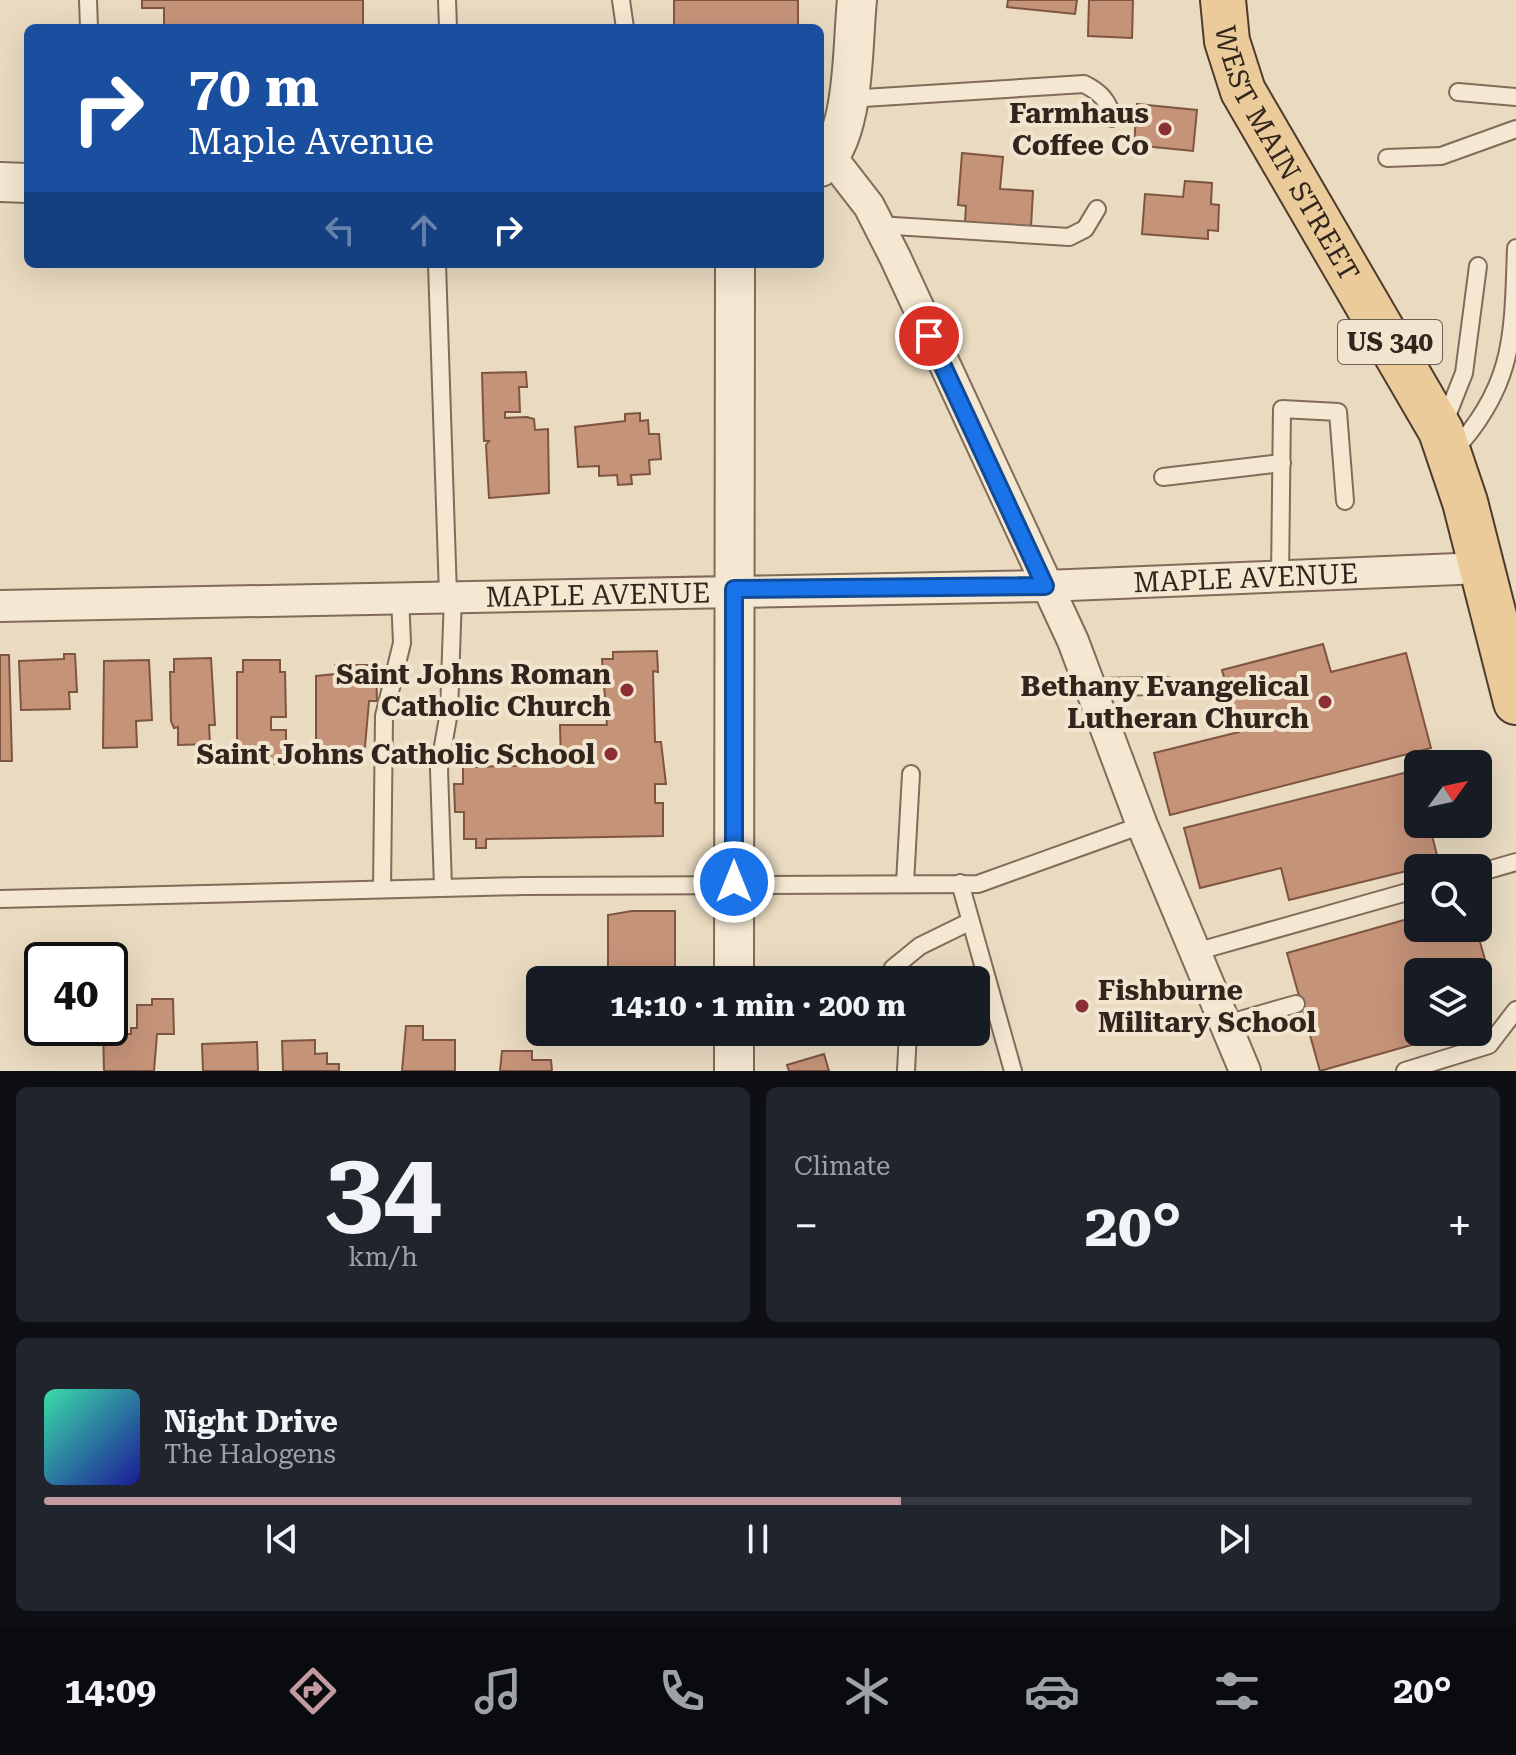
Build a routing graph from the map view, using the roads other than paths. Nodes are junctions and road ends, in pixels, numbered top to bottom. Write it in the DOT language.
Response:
graph roads {
  1 [pos="88,0"];
  2 [pos="447,0"];
  3 [pos="621,0"];
  4 [pos="857,0"];
  5 [pos="1223,0"];
  6 [pos="89,24"];
  7 [pos="448,24"];
  8 [pos="624,24"];
  9 [pos="1458,92"];
  10 [pos="1516,97"];
  11 [pos="847,99"];
  12 [pos="1112,118"];
  13 [pos="1516,129"];
  14 [pos="1387,158"];
  15 [pos="826,162"];
  16 [pos="0,182"];
  17 [pos="24,183"];
  18 [pos="1097,209"];
  19 [pos="878,225"];
  20 [pos="1516,248"];
  21 [pos="1478,266"];
  22 [pos="437,268"];
  23 [pos="735,268"];
  24 [pos="1446,443"];
  25 [pos="1282,463"];
  26 [pos="1163,477"];
  27 [pos="1345,501"];
  28 [pos="1482,568"];
  29 [pos="1280,578"];
  30 [pos="1045,586"];
  31 [pos="734,589"];
  32 [pos="450,595"];
  33 [pos="400,596"];
  34 [pos="0,606"];
  35 [pos="1508,633"];
  36 [pos="1167,686"];
  37 [pos="1089,687"];
  38 [pos="1516,702"];
  39 [pos="911,774"];
  40 [pos="1142,825"];
  41 [pos="1516,862"];
  42 [pos="1492,869"];
  43 [pos="734,882"];
  44 [pos="905,883"];
  45 [pos="960,883"];
  46 [pos="443,887"];
  47 [pos="382,889"];
  48 [pos="1404,893"];
  49 [pos="0,899"];
  50 [pos="969,922"];
  51 [pos="1195,952"];
  52 [pos="734,966"];
  53 [pos="895,966"];
  54 [pos="1296,1004"];
  55 [pos="1516,1010"];
  56 [pos="1226,1024"];
  57 [pos="734,1046"];
  58 [pos="907,1046"];
  59 [pos="734,1071"];
  60 [pos="906,1071"];
  61 [pos="1013,1071"];
  62 [pos="1245,1071"];
  63 [pos="1405,1071"];
  1 -- 6 [label="lane"];
  2 -- 7 [label="lane"];
  3 -- 8 [label="lane"];
  4 -- 11 [label="street"];
  5 -- 24 [label="main road, WEST MAIN STREET / US 340"];
  9 -- 10 [label="lane"];
  11 -- 12 [label="lane"];
  11 -- 15 [label="street"];
  13 -- 14 [label="lane"];
  15 -- 19 [label="street"];
  16 -- 17 [label="street"];
  18 -- 19 [label="lane"];
  19 -- 30 [label="street"];
  20 -- 24 [label="lane"];
  21 -- 24 [label="lane"];
  22 -- 32 [label="lane"];
  23 -- 31 [label="street"];
  24 -- 28 [label="main road, WEST MAIN STREET / US 340"];
  25 -- 26 [label="lane"];
  25 -- 27 [label="lane"];
  25 -- 29 [label="lane"];
  28 -- 29 [label="street, MAPLE AVENUE"];
  28 -- 35 [label="main road, WEST MAIN STREET / US 340"];
  29 -- 30 [label="street, MAPLE AVENUE"];
  30 -- 31 [label="street, MAPLE AVENUE"];
  30 -- 37 [label="street"];
  31 -- 32 [label="street, MAPLE AVENUE"];
  31 -- 43 [label="street"];
  32 -- 33 [label="street, MAPLE AVENUE"];
  32 -- 46 [label="lane"];
  33 -- 34 [label="street, MAPLE AVENUE"];
  33 -- 47 [label="lane"];
  35 -- 38 [label="main road, WEST MAIN STREET / US 340"];
  36 -- 37 [label="lane"];
  37 -- 40 [label="street"];
  39 -- 44 [label="lane"];
  40 -- 45 [label="lane"];
  40 -- 51 [label="street"];
  41 -- 42 [label="lane"];
  43 -- 44 [label="lane"];
  43 -- 46 [label="lane"];
  43 -- 52 [label="street"];
  44 -- 45 [label="lane"];
  45 -- 50 [label="lane"];
  46 -- 47 [label="lane"];
  47 -- 49 [label="lane"];
  48 -- 51 [label="lane"];
  50 -- 53 [label="lane"];
  50 -- 61 [label="lane"];
  51 -- 56 [label="street"];
  54 -- 56 [label="lane"];
  55 -- 63 [label="lane"];
  56 -- 62 [label="street"];
  57 -- 59 [label="street"];
  58 -- 60 [label="lane"];
}
